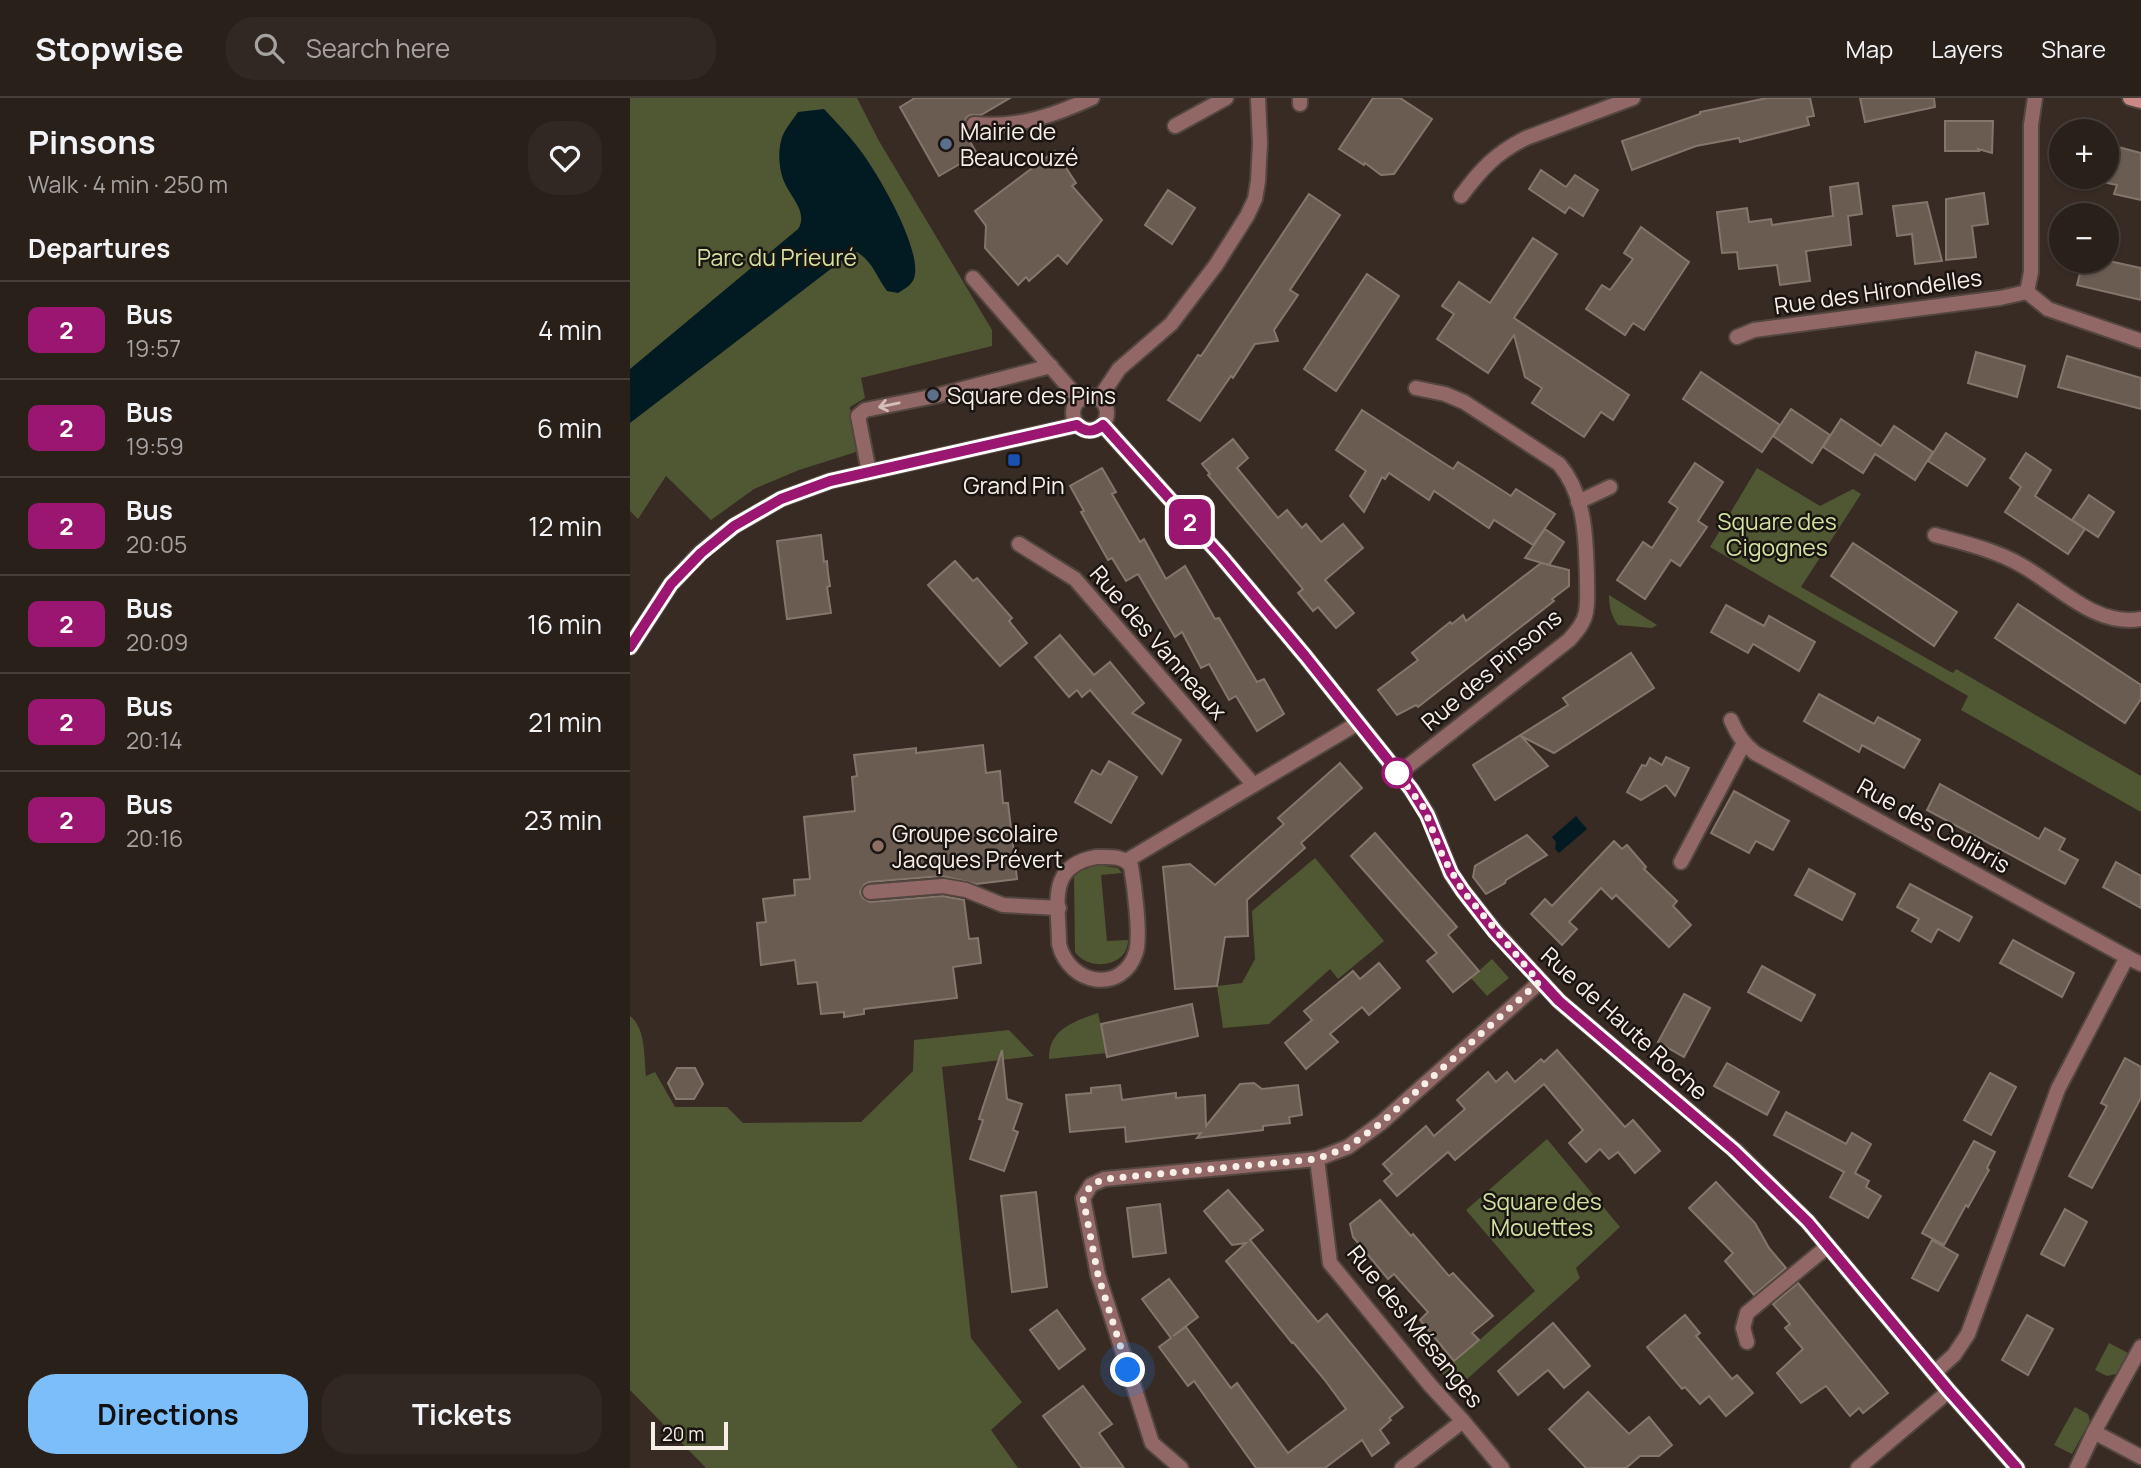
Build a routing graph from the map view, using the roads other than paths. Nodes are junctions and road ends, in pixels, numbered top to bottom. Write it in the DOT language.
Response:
graph roads {
  1 [pos="1091,98"];
  2 [pos="1226,98"];
  3 [pos="1258,98"];
  4 [pos="1633,98"];
  5 [pos="2035,98"];
  6 [pos="2130,98"];
  7 [pos="2141,101"];
  8 [pos="974,124"];
  9 [pos="1175,126"];
  10 [pos="1461,195"];
  11 [pos="973,278"];
  12 [pos="2026,292"];
  13 [pos="1737,337"];
  14 [pos="2141,341"];
  15 [pos="1051,366"];
  16 [pos="1416,388"];
  17 [pos="1100,399"];
  18 [pos="1080,400"];
  19 [pos="1077,425"];
  20 [pos="1103,425"];
  21 [pos="869,472"];
  22 [pos="1610,486"];
  23 [pos="1578,502"];
  24 [pos="1935,535"];
  25 [pos="1019,544"];
  26 [pos="2141,619"];
  27 [pos="630,647"];
  28 [pos="1731,720"];
  29 [pos="1358,723"];
  30 [pos="1744,743"];
  31 [pos="1398,774"];
  32 [pos="1252,784"];
  33 [pos="1126,860"];
  34 [pos="1681,862"];
  35 [pos="870,892"];
  36 [pos="1059,908"];
  37 [pos="2127,957"];
  38 [pos="2141,964"];
  39 [pos="1539,982"];
  40 [pos="1317,1159"];
  41 [pos="1828,1246"];
  42 [pos="1747,1342"];
  43 [pos="2141,1348"];
  44 [pos="1934,1373"];
  45 [pos="1949,1391"];
  46 [pos="1463,1421"];
  47 [pos="2094,1432"];
  48 [pos="2141,1457"];
  49 [pos="1181,1468"];
  50 [pos="1402,1468"];
  51 [pos="1502,1468"];
  52 [pos="1858,1468"];
  53 [pos="2017,1468"];
  54 [pos="2077,1468"];
  1 -- 8 [label="street"];
  2 -- 9 [label="street"];
  3 -- 17 [label="street"];
  4 -- 10 [label="street"];
  5 -- 12 [label="street"];
  6 -- 7 [label="street"];
  11 -- 15 [label="street"];
  12 -- 13 [label="street, Rue des Hirondelles"];
  12 -- 14 [label="street"];
  15 -- 18 [label="street"];
  15 -- 21 [label="street, one-way"];
  16 -- 23 [label="street, Rue des Pinsons"];
  17 -- 18 [label="street"];
  17 -- 20 [label="street"];
  18 -- 19 [label="street"];
  19 -- 20 [label="street"];
  19 -- 21 [label="street"];
  20 -- 29 [label="street, Rue de Haute Roche"];
  21 -- 27 [label="street"];
  22 -- 23 [label="street"];
  23 -- 31 [label="street, Rue des Pinsons"];
  24 -- 26 [label="street"];
  25 -- 32 [label="street, Rue des Vanneaux"];
  28 -- 30 [label="street, Rue des Colibris"];
  29 -- 31 [label="street, Rue de Haute Roche"];
  29 -- 32 [label="street"];
  30 -- 34 [label="street"];
  30 -- 37 [label="street, Rue des Colibris"];
  31 -- 39 [label="street, Rue de Haute Roche"];
  32 -- 33 [label="street"];
  33 -- 36 [label="street"];
  33 -- 36 [label="street"];
  35 -- 36 [label="street"];
  37 -- 38 [label="street, Rue des Colibris"];
  37 -- 44 [label="street"];
  39 -- 40 [label="street"];
  39 -- 41 [label="street, Rue de Haute Roche"];
  40 -- 46 [label="street, Rue des Mésanges"];
  40 -- 49 [label="street"];
  41 -- 42 [label="street"];
  41 -- 44 [label="street, Rue de Haute Roche"];
  43 -- 47 [label="street"];
  44 -- 45 [label="street, Rue de Haute Roche"];
  45 -- 52 [label="street"];
  45 -- 53 [label="street, Rue de Haute Roche"];
  46 -- 50 [label="street"];
  46 -- 51 [label="street, Rue des Mésanges"];
  47 -- 48 [label="street"];
  47 -- 54 [label="street"];
}
